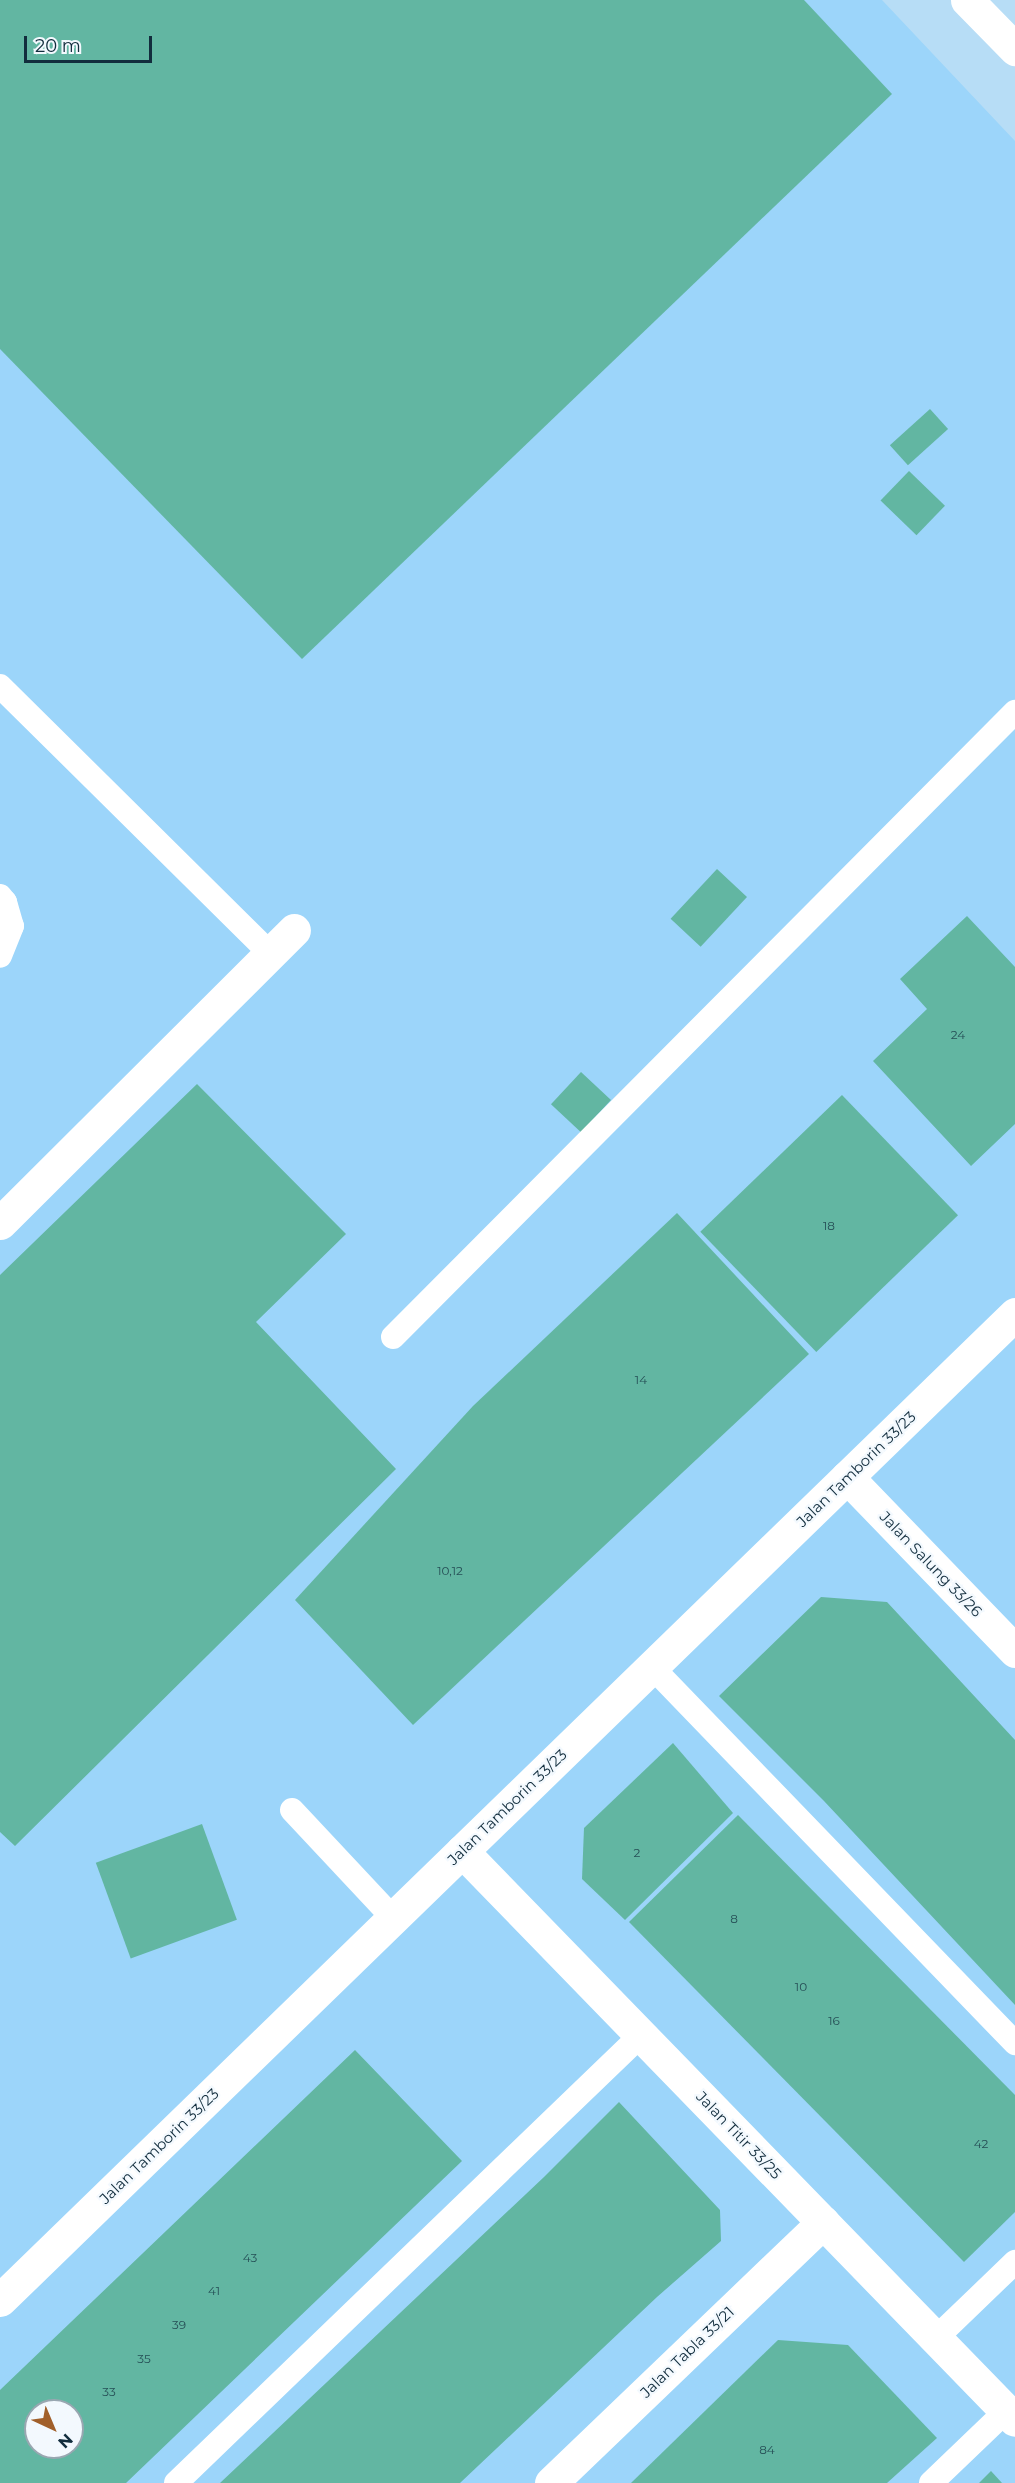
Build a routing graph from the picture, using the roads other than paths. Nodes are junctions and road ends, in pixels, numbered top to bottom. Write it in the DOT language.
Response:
graph roads {
  1 [pos="967,0"];
  2 [pos="1015,49"];
  3 [pos="0,686"];
  4 [pos="1015,712"];
  5 [pos="0,896"];
  6 [pos="294,930"];
  7 [pos="270,953"];
  8 [pos="0,956"];
  9 [pos="0,1223"];
  10 [pos="1015,1314"];
  11 [pos="393,1337"];
  12 [pos="847,1477"];
  13 [pos="1015,1651"];
  14 [pos="651,1667"];
  15 [pos="292,1810"];
  16 [pos="462,1851"];
  17 [pos="393,1918"];
  18 [pos="641,2035"];
  19 [pos="1015,2043"];
  20 [pos="823,2222"];
  21 [pos="1015,2262"];
  22 [pos="0,2300"];
  23 [pos="936,2338"];
  24 [pos="1011,2415"];
  25 [pos="176,2483"];
  26 [pos="551,2483"];
  27 [pos="931,2483"];
  1 -- 2 [label="street"];
  3 -- 7 [label="lane"];
  4 -- 11 [label="lane"];
  5 -- 8 [label="lane"];
  6 -- 7 [label="street"];
  7 -- 9 [label="street"];
  10 -- 12 [label="street, Jalan Tamborin 33/23"];
  12 -- 13 [label="street, Jalan Salung 33/26"];
  12 -- 14 [label="street, Jalan Tamborin 33/23"];
  14 -- 16 [label="street, Jalan Tamborin 33/23"];
  14 -- 19 [label="lane"];
  15 -- 17 [label="lane"];
  16 -- 17 [label="street, Jalan Tamborin 33/23"];
  16 -- 18 [label="street, Jalan Titir 33/25"];
  17 -- 22 [label="street, Jalan Tamborin 33/23"];
  18 -- 20 [label="street, Jalan Titir 33/25"];
  18 -- 25 [label="lane"];
  20 -- 23 [label="street, Jalan Titir 33/25"];
  20 -- 26 [label="street, Jalan Tabla 33/21"];
  21 -- 23 [label="lane"];
  23 -- 24 [label="street, Jalan Titir 33/25"];
  24 -- 27 [label="lane"];
}
